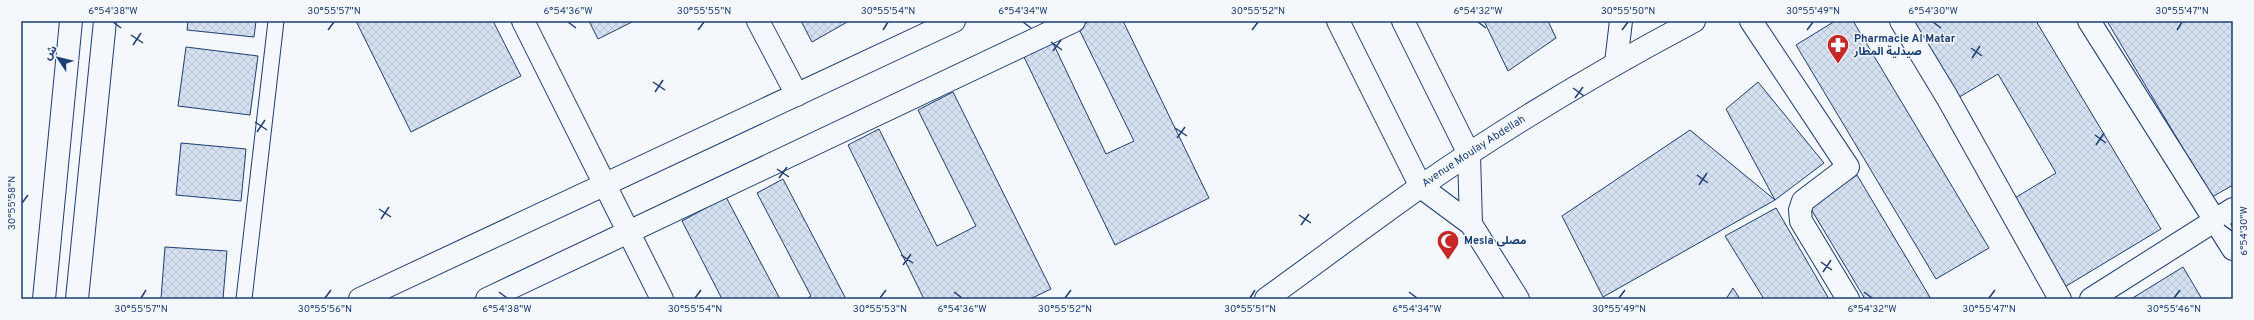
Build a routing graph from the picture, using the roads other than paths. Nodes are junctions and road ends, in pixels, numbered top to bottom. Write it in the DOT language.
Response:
graph roads {
  1 [pos="71,21"];
  2 [pos="105,21"];
  3 [pos="276,21"];
  4 [pos="523,21"];
  5 [pos="758,21"];
  6 [pos="954,21"];
  7 [pos="1074,21"];
  8 [pos="1338,21"];
  9 [pos="1403,21"];
  10 [pos="1621,21"];
  11 [pos="1694,21"];
  12 [pos="1751,21"];
  13 [pos="1901,21"];
  14 [pos="2089,21"];
  15 [pos="1616,63"];
  16 [pos="796,95"];
  17 [pos="1469,154"];
  18 [pos="605,184"];
  19 [pos="1420,186"];
  20 [pos="2224,214"];
  21 [pos="1471,224"];
  22 [pos="629,232"];
  23 [pos="2233,249"];
  24 [pos="44,299"];
  25 [pos="77,299"];
  26 [pos="244,299"];
  27 [pos="360,299"];
  28 [pos="487,299"];
  29 [pos="662,299"];
  30 [pos="1266,299"];
  31 [pos="1518,299"];
  32 [pos="1848,299"];
  33 [pos="2060,299"];
  34 [pos="2091,299"];
  1 -- 24 [label="street"];
  2 -- 25 [label="street"];
  3 -- 26 [label="lane"];
  4 -- 18 [label="street"];
  5 -- 16 [label="street"];
  6 -- 16 [label="street"];
  7 -- 22 [label="street"];
  8 -- 19 [label="street"];
  9 -- 17 [label="street"];
  10 -- 15 [label="street"];
  11 -- 15 [label="street, Avenue Moulay Abdellah"];
  12 -- 32 [label="street"];
  13 -- 33 [label="street"];
  14 -- 20 [label="street"];
  15 -- 17 [label="street, Avenue Moulay Abdellah"];
  16 -- 18 [label="street"];
  17 -- 19 [label="street, Avenue Moulay Abdellah"];
  17 -- 21 [label="street"];
  18 -- 22 [label="street"];
  18 -- 27 [label="street"];
  19 -- 21 [label="street"];
  19 -- 30 [label="street, Avenue Moulay Abdellah"];
  20 -- 23 [label="street"];
  20 -- 34 [label="street"];
  21 -- 31 [label="street"];
  22 -- 28 [label="street"];
  22 -- 29 [label="street"];
}
